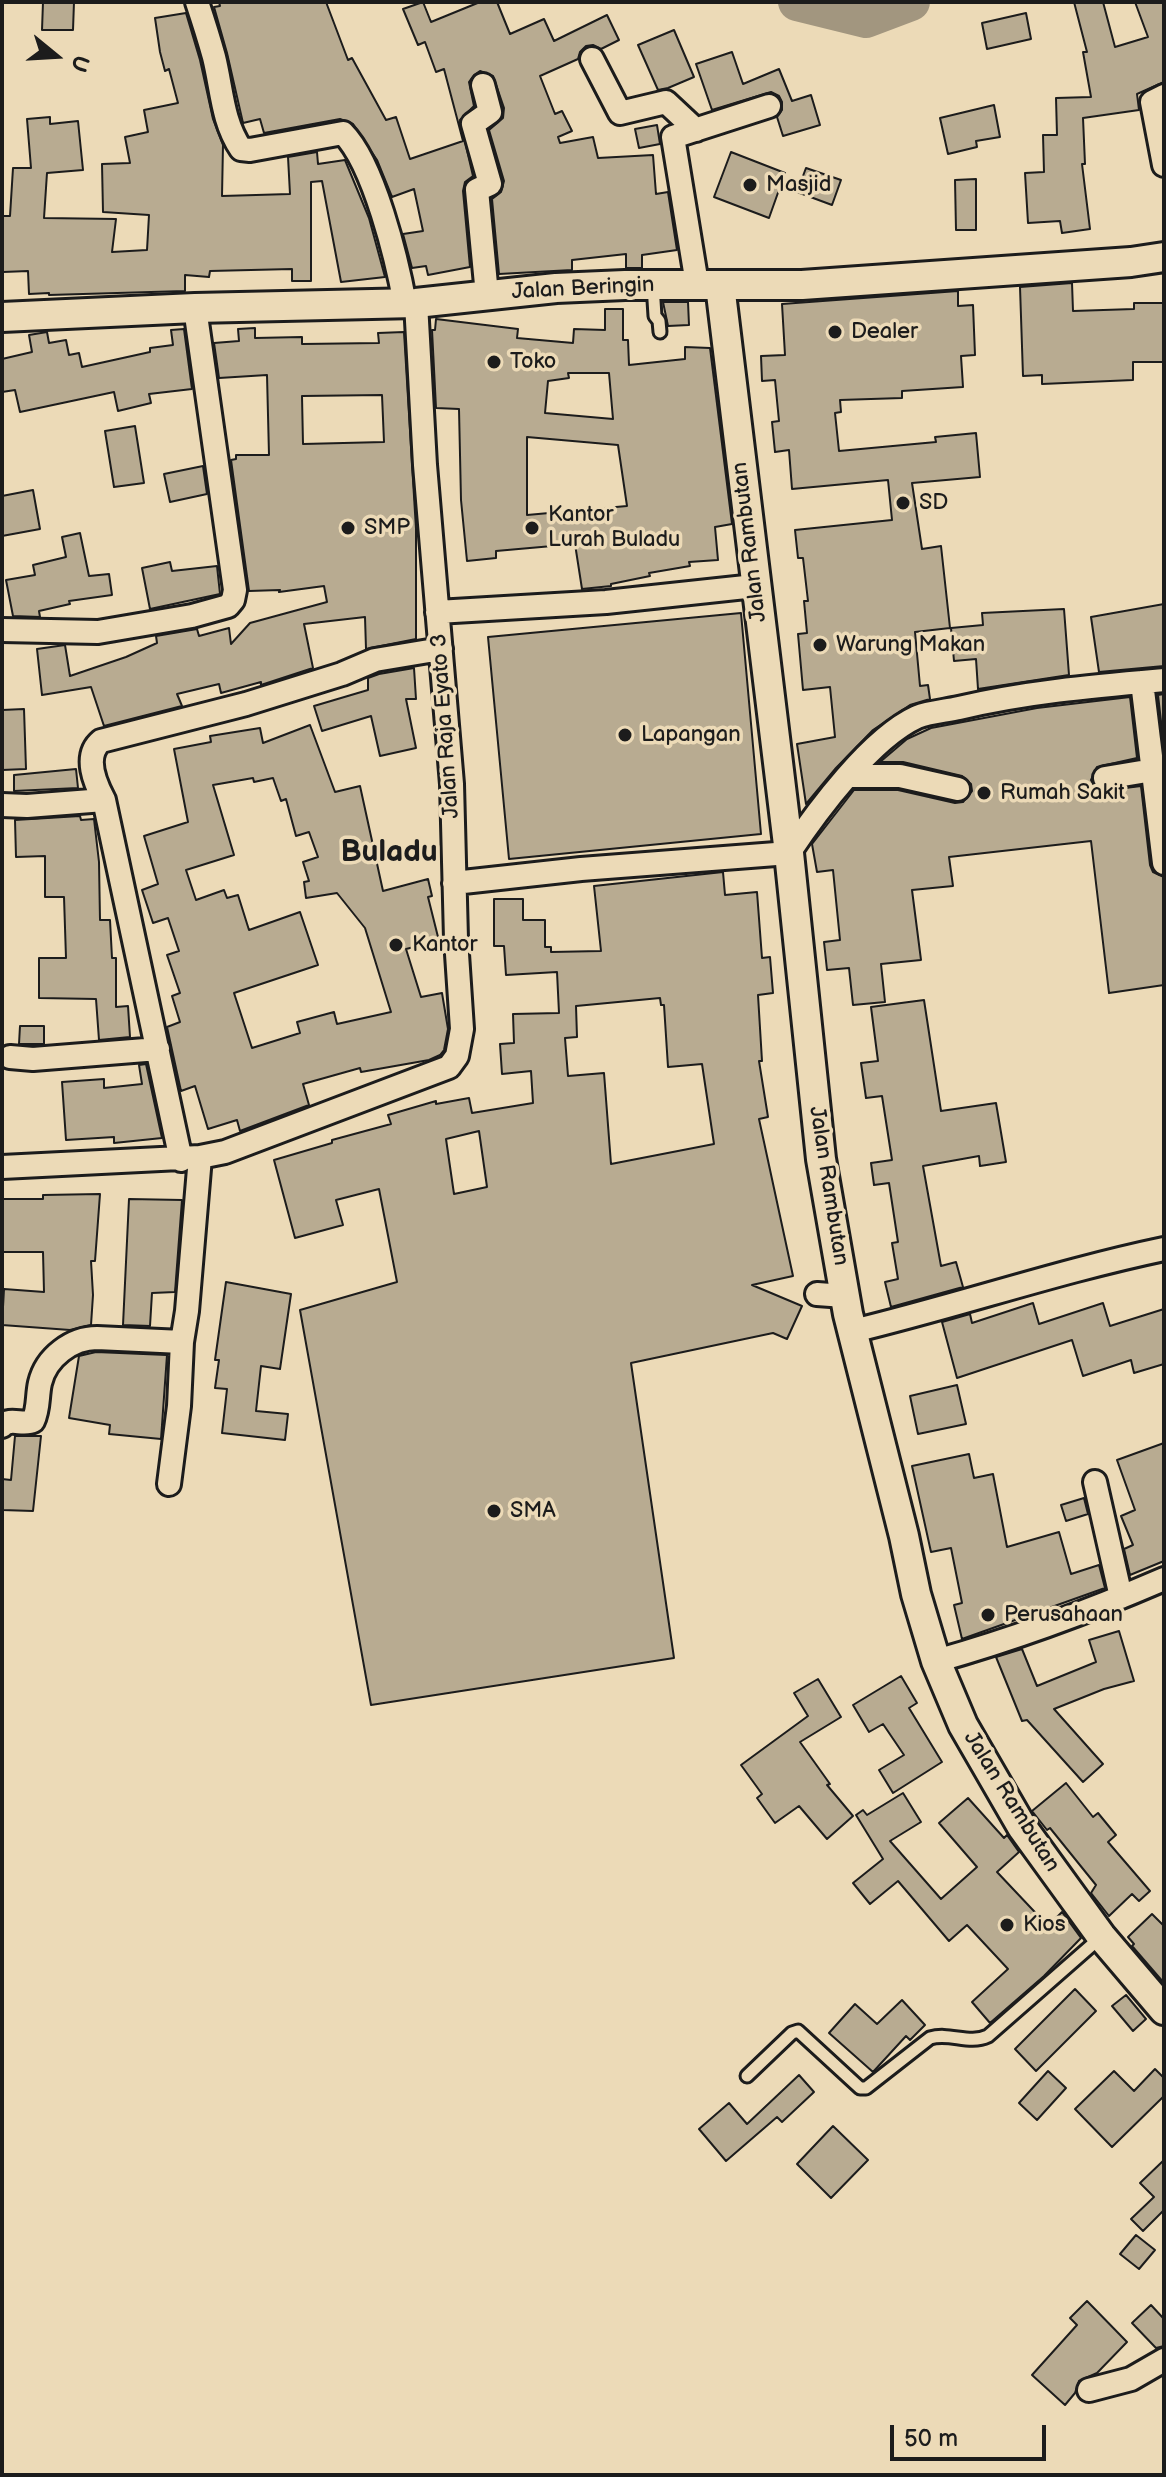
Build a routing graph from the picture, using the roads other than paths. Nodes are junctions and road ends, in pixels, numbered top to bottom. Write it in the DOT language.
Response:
graph roads {
  1 [pos="197,2"];
  2 [pos="592,59"];
  3 [pos="483,85"];
  4 [pos="1164,96"];
  5 [pos="769,106"];
  6 [pos="696,130"];
  7 [pos="1164,165"];
  8 [pos="1164,257"];
  9 [pos="653,284"];
  10 [pos="708,285"];
  11 [pos="487,295"];
  12 [pos="410,303"];
  13 [pos="195,308"];
  14 [pos="2,317"];
  15 [pos="660,332"];
  16 [pos="755,586"];
  17 [pos="437,612"];
  18 [pos="2,630"];
  19 [pos="441,649"];
  20 [pos="1153,681"];
  21 [pos="1153,770"];
  22 [pos="849,776"];
  23 [pos="1105,778"];
  24 [pos="958,789"];
  25 [pos="104,800"];
  26 [pos="2,805"];
  27 [pos="789,853"];
  28 [pos="1164,863"];
  29 [pos="454,883"];
  30 [pos="158,1049"];
  31 [pos="10,1057"];
  32 [pos="191,1159"];
  33 [pos="2,1167"];
  34 [pos="1164,1249"];
  35 [pos="817,1294"];
  36 [pos="845,1296"];
  37 [pos="853,1331"];
  38 [pos="182,1342"];
  39 [pos="2,1426"];
  40 [pos="1095,1482"];
  41 [pos="169,1484"];
  42 [pos="1164,1579"];
  43 [pos="1121,1597"];
  44 [pos="936,1661"];
  45 [pos="1101,1936"];
  46 [pos="1164,2010"];
  47 [pos="747,2076"];
  48 [pos="1164,2360"];
  49 [pos="1089,2390"];
  1 -- 12 [label="street, Jalan Raja Eyato 3"];
  2 -- 6 [label="street"];
  3 -- 11 [label="street"];
  4 -- 7 [label="street"];
  5 -- 6 [label="street"];
  6 -- 10 [label="street"];
  8 -- 10 [label="street, Jalan Beringin"];
  9 -- 10 [label="street, Jalan Beringin"];
  9 -- 11 [label="street, Jalan Beringin"];
  9 -- 15 [label="lane"];
  10 -- 16 [label="street, Jalan Rambutan"];
  11 -- 12 [label="street, Jalan Beringin"];
  12 -- 13 [label="street, Jalan Beringin"];
  12 -- 17 [label="street, Jalan Raja Eyato 3"];
  13 -- 14 [label="street, Jalan Beringin"];
  13 -- 18 [label="street"];
  16 -- 17 [label="street"];
  16 -- 27 [label="street, Jalan Rambutan"];
  17 -- 19 [label="street, Jalan Raja Eyato 3"];
  19 -- 25 [label="street"];
  19 -- 29 [label="street, Jalan Raja Eyato 3"];
  20 -- 21 [label="street"];
  20 -- 22 [label="street"];
  21 -- 23 [label="street"];
  21 -- 28 [label="street"];
  22 -- 24 [label="street"];
  22 -- 27 [label="street"];
  25 -- 26 [label="street"];
  25 -- 30 [label="street"];
  27 -- 29 [label="street"];
  27 -- 36 [label="street, Jalan Rambutan"];
  29 -- 32 [label="street, Jalan Raja Eyato 3"];
  30 -- 31 [label="street"];
  30 -- 32 [label="street"];
  32 -- 33 [label="street, Jalan Raja Eyato 3"];
  32 -- 38 [label="street"];
  34 -- 37 [label="street"];
  35 -- 36 [label="street"];
  36 -- 37 [label="street, Jalan Rambutan"];
  37 -- 44 [label="street, Jalan Rambutan"];
  38 -- 39 [label="street"];
  38 -- 41 [label="street"];
  40 -- 43 [label="street"];
  42 -- 43 [label="street"];
  43 -- 44 [label="street"];
  44 -- 45 [label="street, Jalan Rambutan"];
  45 -- 46 [label="street, Jalan Rambutan"];
  45 -- 47 [label="lane"];
  48 -- 49 [label="street"];
}
